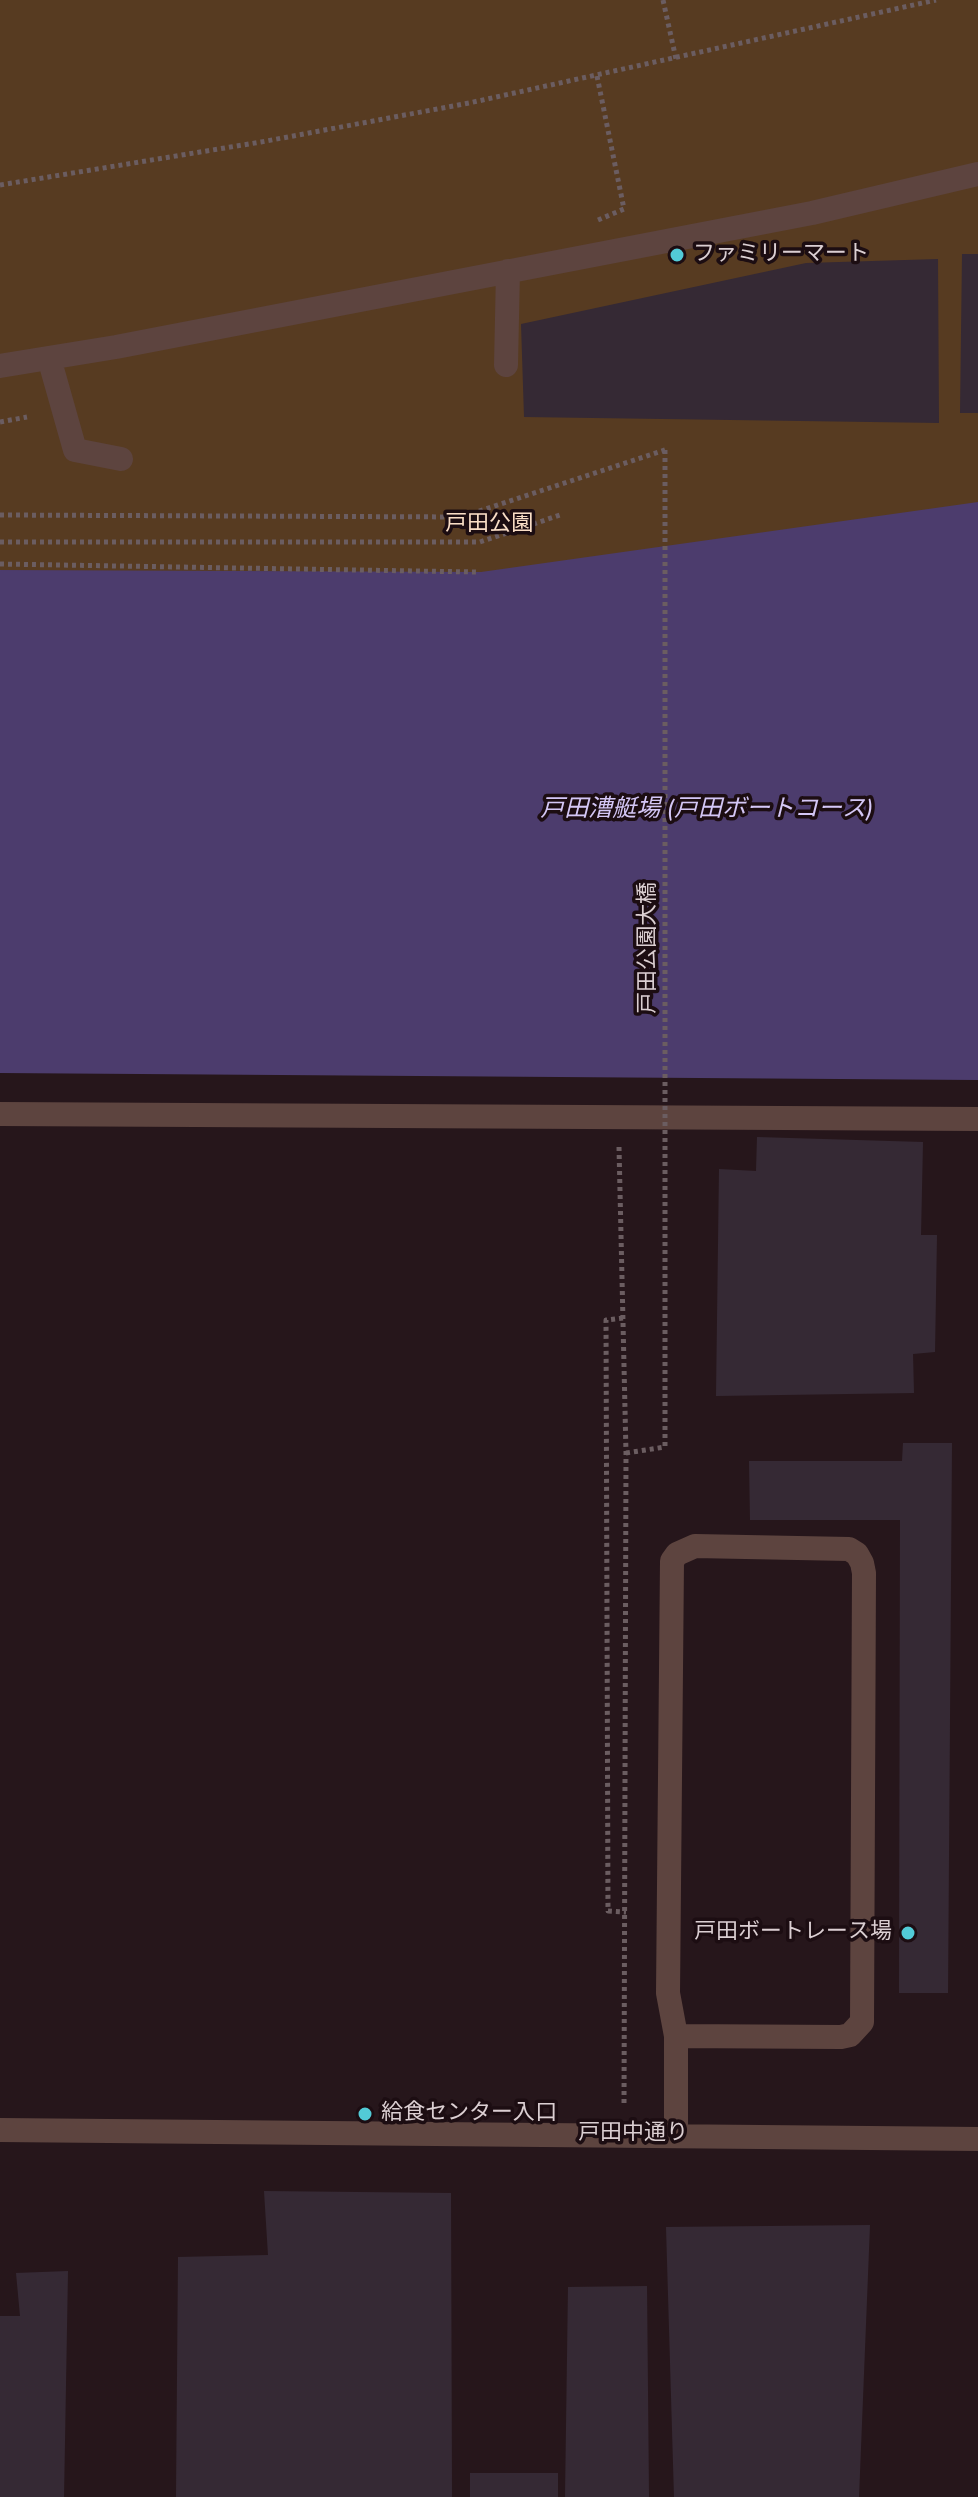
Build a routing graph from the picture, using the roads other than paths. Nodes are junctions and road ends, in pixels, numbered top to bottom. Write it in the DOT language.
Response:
graph roads {
  1 [pos="978,174"];
  2 [pos="508,271"];
  3 [pos="49,358"];
  4 [pos="506,365"];
  5 [pos="0,366"];
  6 [pos="121,459"];
  7 [pos="0,1114"];
  8 [pos="978,1119"];
  9 [pos="676,2036"];
  10 [pos="0,2130"];
  11 [pos="676,2135"];
  12 [pos="978,2139"];
  1 -- 2 [label="street"];
  2 -- 3 [label="street"];
  2 -- 4 [label="street"];
  3 -- 5 [label="street"];
  3 -- 6 [label="street"];
  7 -- 8 [label="street"];
  9 -- 9 [label="street"];
  9 -- 11 [label="street"];
  10 -- 11 [label="street, 戸田中通り"];
  11 -- 12 [label="street, 戸田中通り"];
}
